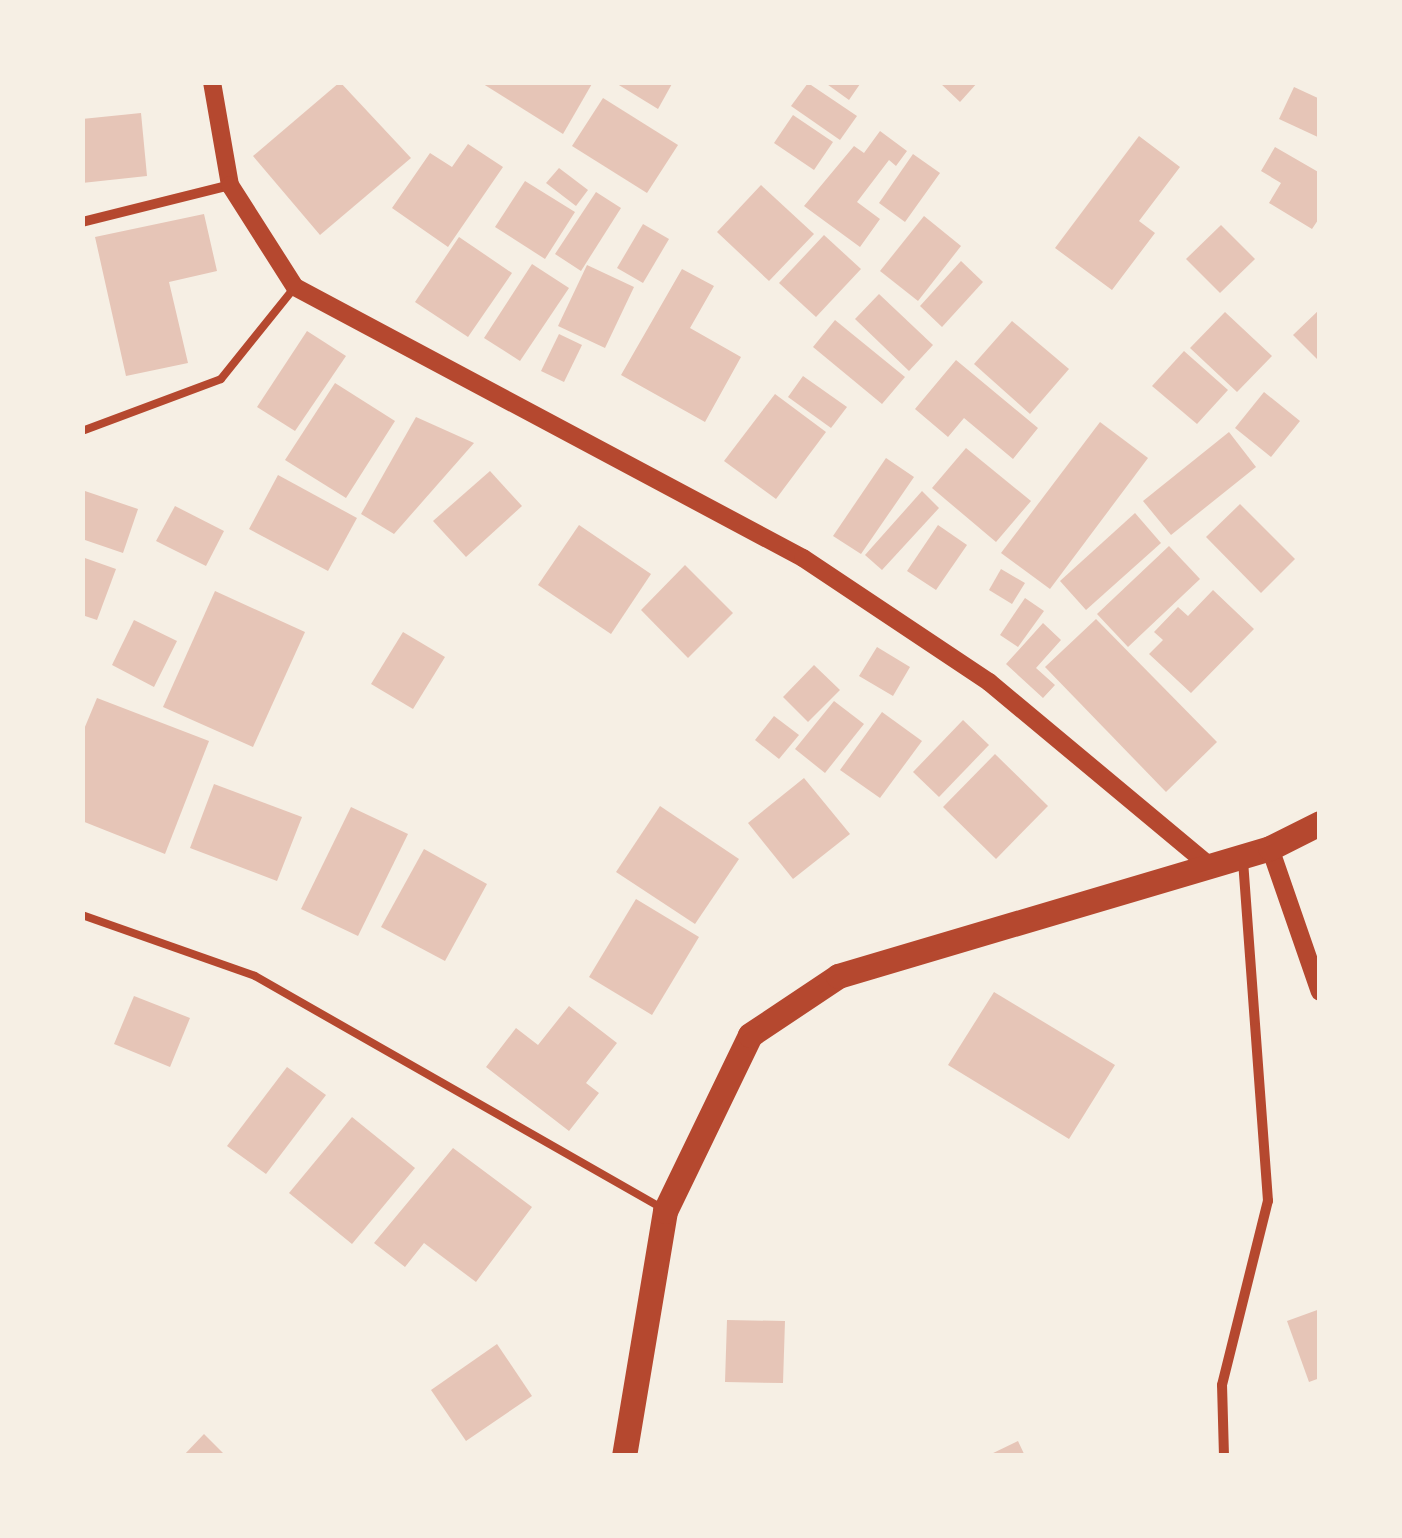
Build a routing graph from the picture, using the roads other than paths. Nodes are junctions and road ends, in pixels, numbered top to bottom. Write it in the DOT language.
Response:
graph roads {
  1 [pos="212,82"];
  2 [pos="230,185"];
  3 [pos="82,222"];
  4 [pos="295,287"];
  5 [pos="82,431"];
  6 [pos="1320,823"];
  7 [pos="1270,848"];
  8 [pos="1243,856"];
  9 [pos="1210,866"];
  10 [pos="82,915"];
  11 [pos="1320,992"];
  12 [pos="666,1211"];
  13 [pos="624,1456"];
  14 [pos="1224,1456"];
  1 -- 2 [label="street"];
  2 -- 3 [label="street"];
  2 -- 4 [label="street"];
  4 -- 5 [label="lane"];
  4 -- 9 [label="street"];
  6 -- 7 [label="main road"];
  7 -- 8 [label="main road"];
  7 -- 11 [label="street"];
  8 -- 9 [label="main road"];
  8 -- 14 [label="street"];
  9 -- 12 [label="main road"];
  10 -- 12 [label="lane"];
  12 -- 13 [label="main road"];
}
